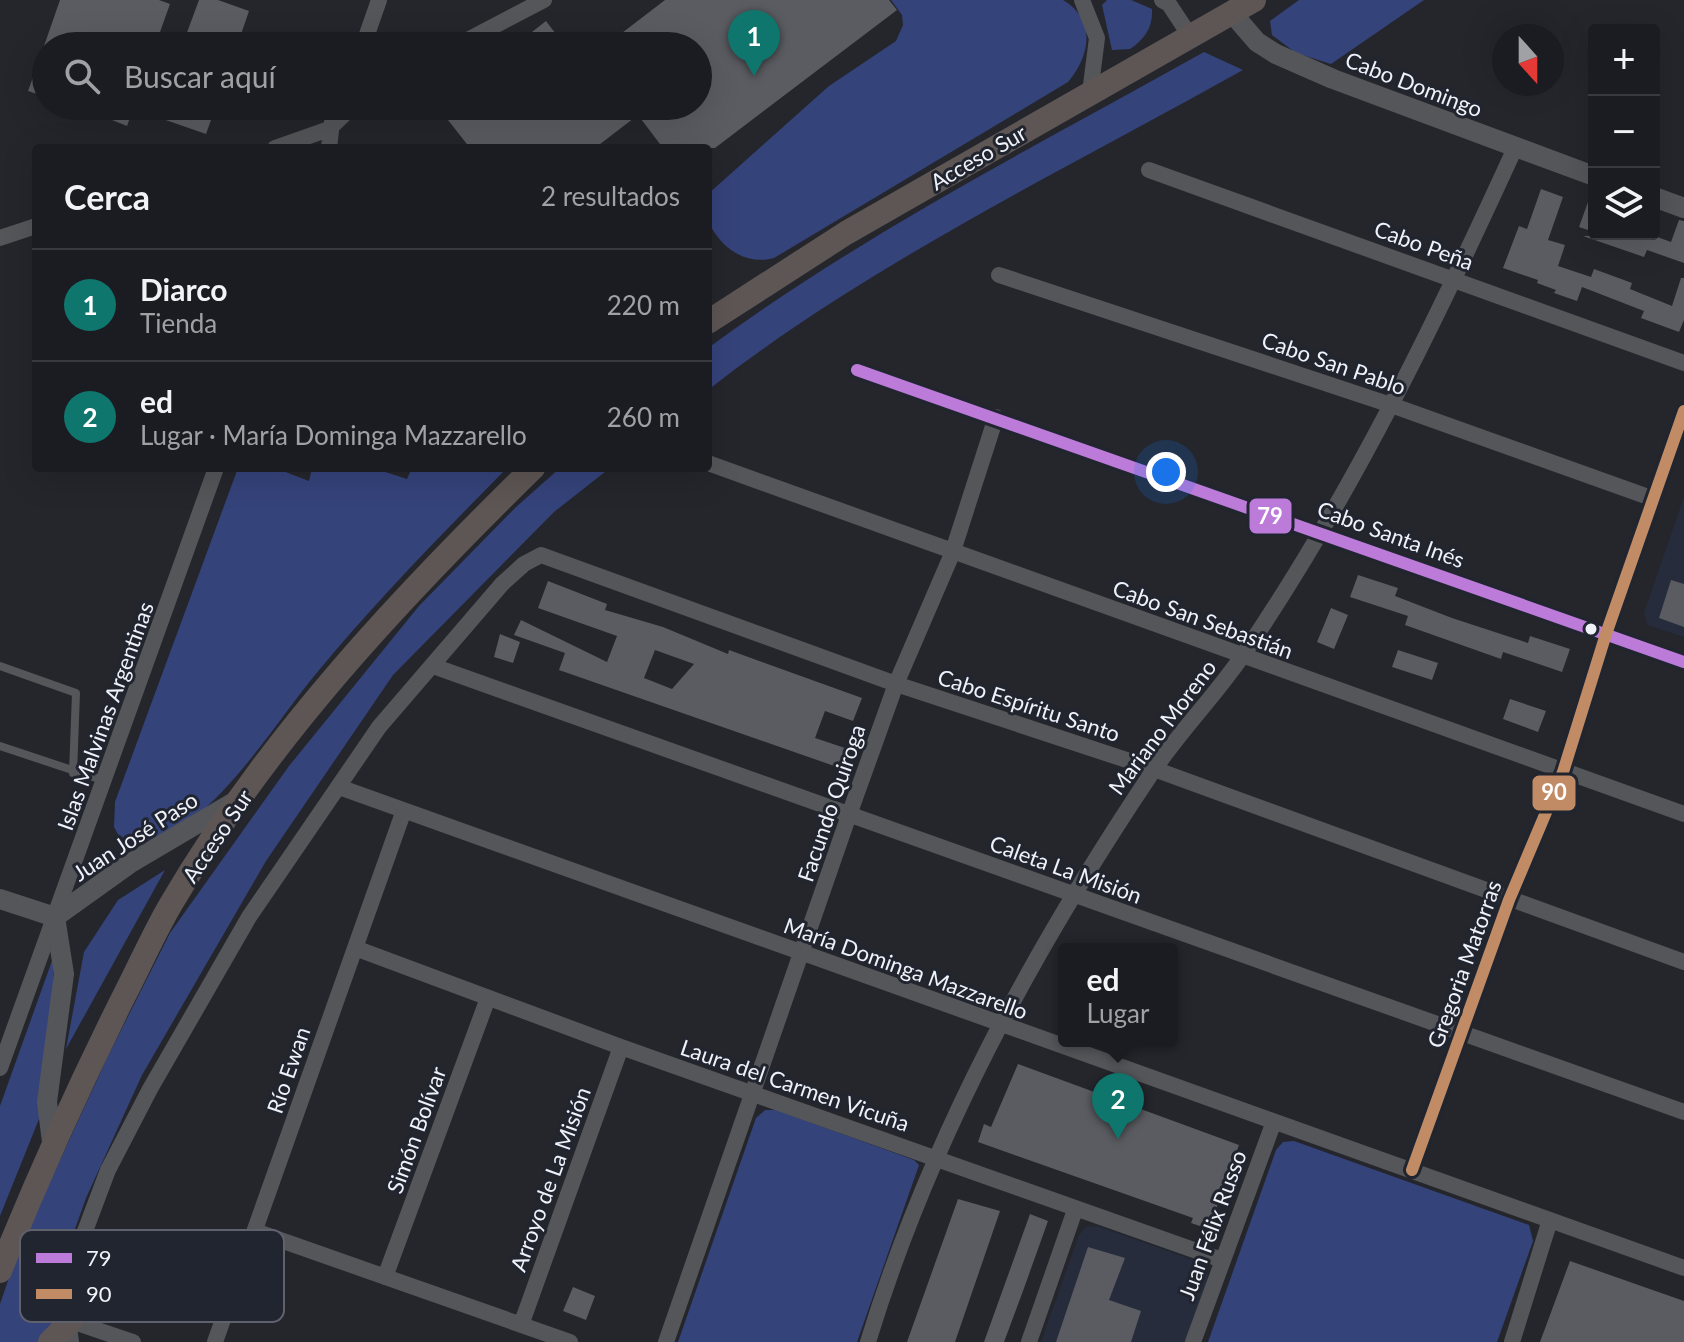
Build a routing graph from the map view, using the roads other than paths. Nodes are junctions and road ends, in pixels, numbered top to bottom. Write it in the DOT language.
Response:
graph roads {
  1 [pos="379,0"];
  2 [pos="544,0"];
  3 [pos="1082,0"];
  4 [pos="1162,0"];
  5 [pos="1254,0"];
  6 [pos="1232,13"];
  7 [pos="368,32"];
  8 [pos="483,32"];
  9 [pos="1190,36"];
  10 [pos="1090,93"];
  11 [pos="333,120"];
  12 [pos="338,120"];
  13 [pos="329,129"];
  14 [pos="286,144"];
  15 [pos="329,144"];
  16 [pos="1515,148"];
  17 [pos="1149,170"];
  18 [pos="1588,174"];
  19 [pos="1660,199"];
  20 [pos="1684,208"];
  21 [pos="32,227"];
  22 [pos="0,238"];
  23 [pos="999,275"];
  24 [pos="1455,279"];
  25 [pos="712,319"];
  26 [pos="1684,363"];
  27 [pos="857,370"];
  28 [pos="1394,406"];
  29 [pos="1684,411"];
  30 [pos="996,417"];
  31 [pos="712,464"];
  32 [pos="215,472"];
  33 [pos="529,472"];
  34 [pos="1654,499"];
  35 [pos="1320,532"];
  36 [pos="952,554"];
  37 [pos="1606,634"];
  38 [pos="1243,656"];
  39 [pos="1684,662"];
  40 [pos="0,666"];
  41 [pos="433,666"];
  42 [pos="896,684"];
  43 [pos="0,746"];
  44 [pos="1154,769"];
  45 [pos="1563,772"];
  46 [pos="73,773"];
  47 [pos="106,782"];
  48 [pos="339,787"];
  49 [pos="242,797"];
  50 [pos="403,813"];
  51 [pos="1684,814"];
  52 [pos="849,815"];
  53 [pos="1072,895"];
  54 [pos="0,899"];
  55 [pos="1509,900"];
  56 [pos="55,917"];
  57 [pos="355,948"];
  58 [pos="801,954"];
  59 [pos="1684,962"];
  60 [pos="488,998"];
  61 [pos="998,1025"];
  62 [pos="1463,1032"];
  63 [pos="621,1047"];
  64 [pos="1058,1047"];
  65 [pos="1059,1047"];
  66 [pos="0,1068"];
  67 [pos="755,1094"];
  68 [pos="1684,1112"];
  69 [pos="1273,1124"];
  70 [pos="52,1142"];
  71 [pos="938,1158"];
  72 [pos="1412,1170"];
  73 [pos="1075,1210"];
  74 [pos="1550,1220"];
  75 [pos="85,1230"];
  76 [pos="255,1230"];
  77 [pos="284,1241"];
  78 [pos="1222,1260"];
  79 [pos="1684,1268"];
  80 [pos="0,1271"];
  81 [pos="385,1277"];
  82 [pos="222,1322"];
  83 [pos="521,1325"];
  84 [pos="71,1331"];
  85 [pos="50,1342"];
  86 [pos="133,1342"];
  87 [pos="215,1342"];
  88 [pos="570,1342"];
  89 [pos="666,1342"];
  90 [pos="868,1342"];
  91 [pos="1029,1342"];
  92 [pos="1193,1342"];
  93 [pos="1512,1342"];
  1 -- 7 [label="street"];
  2 -- 8 [label="street"];
  3 -- 10 [label="street"];
  4 -- 9 [label="street"];
  5 -- 6 [label="main road, Acceso Sur"];
  6 -- 9 [label="main road, Acceso Sur"];
  6 -- 16 [label="street, Cabo Domingo"];
  9 -- 10 [label="main road, Acceso Sur"];
  10 -- 25 [label="main road, Acceso Sur"];
  11 -- 13 [label="street"];
  12 -- 13 [label="street"];
  13 -- 14 [label="street"];
  13 -- 15 [label="street"];
  16 -- 18 [label="street, Cabo Domingo"];
  16 -- 24 [label="street, Mariano Moreno"];
  17 -- 24 [label="street, Cabo Peña"];
  19 -- 20 [label="street"];
  21 -- 22 [label="street"];
  23 -- 28 [label="street, Cabo San Pablo"];
  24 -- 26 [label="street, Cabo Peña"];
  24 -- 28 [label="street, Mariano Moreno"];
  27 -- 30 [label="street, Cabo Santa Inés"];
  28 -- 34 [label="street, Cabo San Pablo"];
  28 -- 35 [label="street, Mariano Moreno"];
  29 -- 34 [label="street, Gregoria Matorras"];
  30 -- 35 [label="street, Cabo Santa Inés"];
  30 -- 36 [label="street, Facundo Quiroga"];
  31 -- 36 [label="street, Cabo San Sebastián"];
  32 -- 47 [label="street, Islas Malvinas Argentinas"];
  33 -- 49 [label="main road, Acceso Sur"];
  34 -- 37 [label="street, Gregoria Matorras"];
  35 -- 37 [label="street, Cabo Santa Inés"];
  35 -- 38 [label="street, Mariano Moreno"];
  36 -- 38 [label="street, Cabo San Sebastián"];
  36 -- 42 [label="street, Facundo Quiroga"];
  37 -- 39 [label="street, Cabo Santa Inés"];
  37 -- 45 [label="street, Gregoria Matorras"];
  38 -- 44 [label="street, Mariano Moreno"];
  38 -- 45 [label="street, Cabo San Sebastián"];
  40 -- 46 [label="lane"];
  41 -- 42 [label="street, Cabo Espíritu Santo"];
  41 -- 48 [label="street"];
  41 -- 52 [label="street, Caleta La Misión"];
  42 -- 44 [label="street, Cabo Espíritu Santo"];
  42 -- 52 [label="street, Facundo Quiroga"];
  43 -- 46 [label="lane"];
  44 -- 53 [label="street, Mariano Moreno"];
  44 -- 55 [label="street, Cabo Espíritu Santo"];
  45 -- 51 [label="street, Cabo San Sebastián"];
  45 -- 55 [label="street, Gregoria Matorras"];
  46 -- 47 [label="lane"];
  47 -- 56 [label="street, Islas Malvinas Argentinas"];
  48 -- 50 [label="street, María Dominga Mazzarello"];
  48 -- 75 [label="street"];
  49 -- 56 [label="street, Juan José Paso"];
  49 -- 70 [label="main road, Acceso Sur"];
  50 -- 57 [label="street, Río Ewan"];
  50 -- 58 [label="street, María Dominga Mazzarello"];
  52 -- 53 [label="street, Caleta La Misión"];
  52 -- 58 [label="street, Facundo Quiroga"];
  53 -- 61 [label="street, Mariano Moreno"];
  53 -- 62 [label="street, Caleta La Misión"];
  54 -- 56 [label="street"];
  55 -- 59 [label="street, Cabo Espíritu Santo"];
  55 -- 62 [label="street, Gregoria Matorras"];
  56 -- 66 [label="street, Islas Malvinas Argentinas"];
  56 -- 70 [label="street"];
  57 -- 60 [label="street, Laura del Carmen Vicuña"];
  57 -- 76 [label="street, Río Ewan"];
  58 -- 61 [label="street, María Dominga Mazzarello"];
  58 -- 67 [label="street, Facundo Quiroga"];
  60 -- 63 [label="street, Laura del Carmen Vicuña"];
  60 -- 81 [label="street, Simón Bolívar"];
  61 -- 64 [label="street, María Dominga Mazzarello"];
  61 -- 71 [label="street, Mariano Moreno"];
  62 -- 68 [label="street, Caleta La Misión"];
  62 -- 72 [label="street, Gregoria Matorras"];
  63 -- 67 [label="street, Laura del Carmen Vicuña"];
  63 -- 83 [label="street, Arroyo de La Misión"];
  65 -- 69 [label="street, María Dominga Mazzarello"];
  67 -- 71 [label="street, Laura del Carmen Vicuña"];
  67 -- 89 [label="street, Facundo Quiroga"];
  69 -- 72 [label="street, María Dominga Mazzarello"];
  69 -- 78 [label="street, Juan Félix Russo"];
  70 -- 80 [label="main road, Acceso Sur"];
  71 -- 73 [label="street, Laura del Carmen Vicuña"];
  71 -- 90 [label="street, Mariano Moreno"];
  72 -- 74 [label="street, María Dominga Mazzarello"];
  73 -- 78 [label="street, Laura del Carmen Vicuña"];
  73 -- 91 [label="street"];
  74 -- 79 [label="street, María Dominga Mazzarello"];
  74 -- 93 [label="street"];
  77 -- 81 [label="street"];
  78 -- 92 [label="street, Juan Félix Russo"];
  81 -- 83 [label="street"];
  82 -- 87 [label="street, Río Ewan"];
  83 -- 88 [label="street"];
  84 -- 85 [label="main road"];
  84 -- 86 [label="street"];
}
